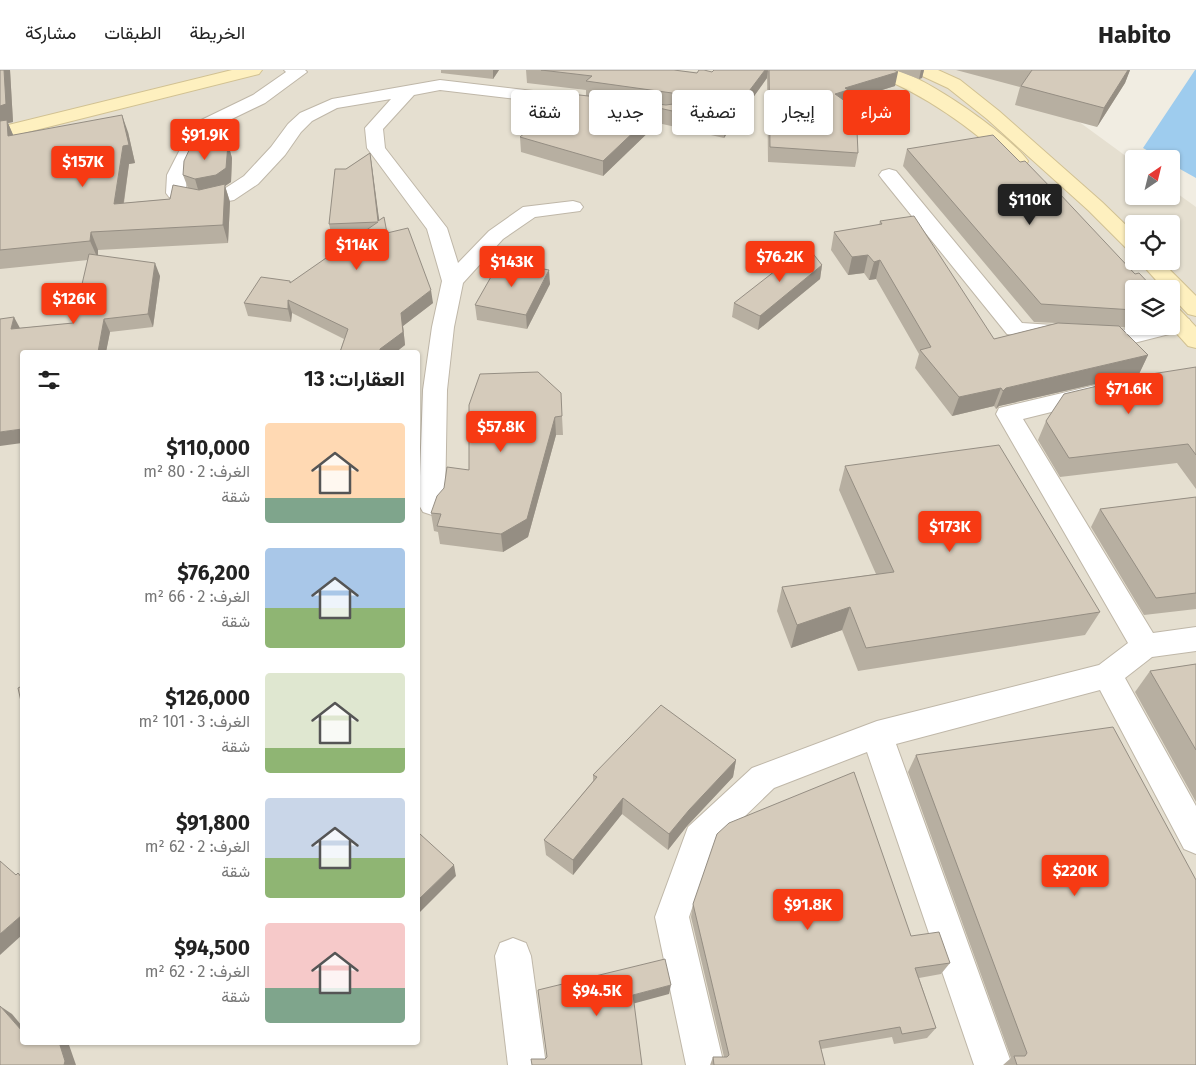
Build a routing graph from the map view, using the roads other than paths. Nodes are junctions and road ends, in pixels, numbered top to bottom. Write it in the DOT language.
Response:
graph roads {
  1 [pos="253,70"];
  2 [pos="293,70"];
  3 [pos="879,70"];
  4 [pos="924,70"];
  5 [pos="410,88"];
  6 [pos="589,103"];
  7 [pos="0,133"];
  8 [pos="889,175"];
  9 [pos="1040,182"];
  10 [pos="574,207"];
  11 [pos="1125,236"];
  12 [pos="1155,270"];
  13 [pos="453,281"];
  14 [pos="1183,316"];
  15 [pos="1196,341"];
  16 [pos="1120,387"];
  17 [pos="432,505"];
  18 [pos="1196,639"];
  19 [pos="1145,646"];
  20 [pos="1108,675"];
  21 [pos="877,735"];
  22 [pos="1196,838"];
  23 [pos="513,956"];
  24 [pos="527,1065"];
  25 [pos="705,1065"];
  26 [pos="993,1065"];
  1 -- 7 [label="main road"];
  2 -- 5 [label="street"];
  3 -- 9 [label="main road"];
  4 -- 11 [label="main road"];
  5 -- 6 [label="street"];
  5 -- 13 [label="street"];
  8 -- 14 [label="street"];
  10 -- 13 [label="street"];
  12 -- 14 [label="main road"];
  13 -- 17 [label="street"];
  14 -- 15 [label="main road"];
  16 -- 19 [label="street"];
  18 -- 19 [label="street"];
  19 -- 20 [label="street"];
  20 -- 21 [label="street"];
  20 -- 22 [label="street"];
  21 -- 25 [label="street"];
  21 -- 26 [label="street"];
  23 -- 24 [label="street"];
}
